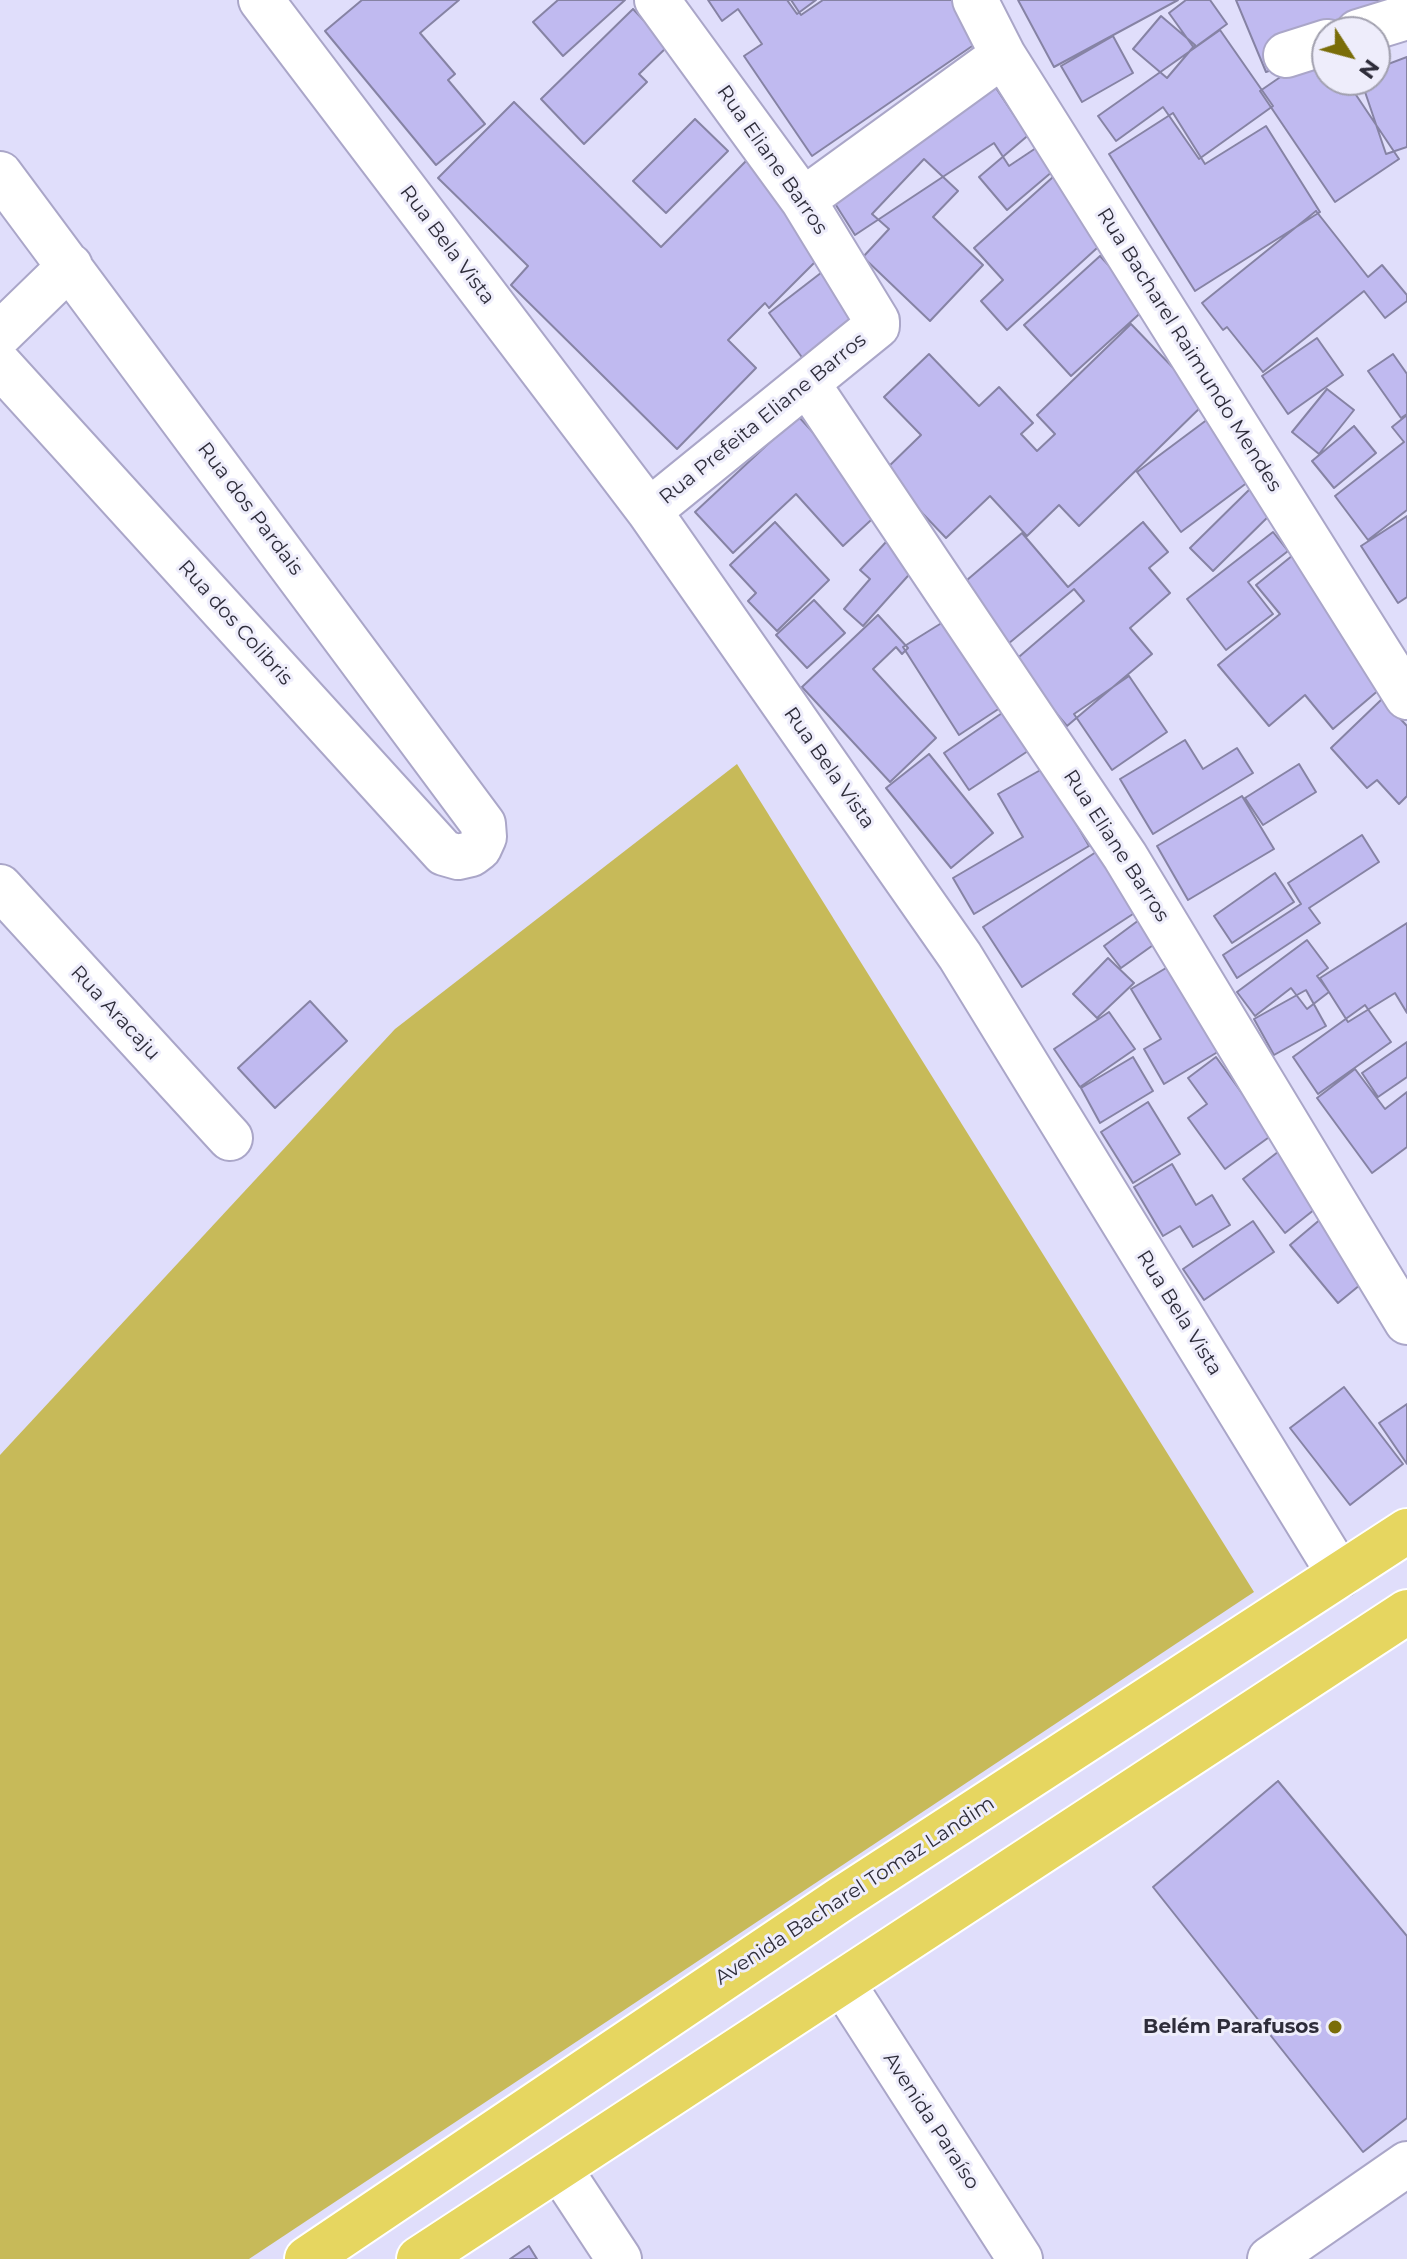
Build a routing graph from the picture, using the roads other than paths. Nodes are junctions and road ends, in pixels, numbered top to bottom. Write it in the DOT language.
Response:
graph roads {
  1 [pos="261,0"];
  2 [pos="657,0"];
  3 [pos="975,0"];
  4 [pos="1311,47"];
  5 [pos="1003,55"];
  6 [pos="1286,55"];
  7 [pos="0,174"];
  8 [pos="803,200"];
  9 [pos="70,266"];
  10 [pos="877,326"];
  11 [pos="0,334"];
  12 [pos="0,365"];
  13 [pos="807,383"];
  14 [pos="649,511"];
  15 [pos="1407,697"];
  16 [pos="479,848"];
  17 [pos="0,887"];
  18 [pos="230,1138"];
  19 [pos="1407,1322"];
  20 [pos="1407,1531"];
  21 [pos="1340,1575"];
  22 [pos="1407,1612"];
  23 [pos="843,1984"];
  24 [pos="1407,2164"];
  25 [pos="559,2168"];
  26 [pos="307,2259"];
  27 [pos="419,2259"];
  28 [pos="619,2259"];
  29 [pos="1020,2259"];
  30 [pos="1270,2259"];
  1 -- 14 [label="street, Rua Bela Vista"];
  2 -- 8 [label="street, Rua Eliane Barros"];
  3 -- 5 [label="street, Rua Bacharel Raimundo Mendes"];
  4 -- 6 [label="street"];
  5 -- 8 [label="street"];
  5 -- 15 [label="street, Rua Bacharel Raimundo Mendes"];
  7 -- 9 [label="street, Rua dos Pardais"];
  8 -- 10 [label="street, Rua Eliane Barros"];
  9 -- 11 [label="street"];
  9 -- 16 [label="street, Rua dos Pardais"];
  10 -- 13 [label="street, Rua Prefeita Eliane Barros"];
  12 -- 16 [label="street, Rua dos Colibris"];
  13 -- 14 [label="street, Rua Prefeita Eliane Barros"];
  13 -- 19 [label="street, Rua Eliane Barros"];
  14 -- 21 [label="street, Rua Bela Vista"];
  17 -- 18 [label="street, Rua Aracaju"];
  20 -- 21 [label="highway, Avenida Bacharel Tomaz Landim"];
  21 -- 26 [label="highway, Avenida Bacharel Tomaz Landim"];
  22 -- 23 [label="highway"];
  23 -- 25 [label="highway"];
  23 -- 29 [label="street, Avenida Paraíso"];
  24 -- 30 [label="street"];
  25 -- 27 [label="highway"];
  25 -- 28 [label="street"];
}
